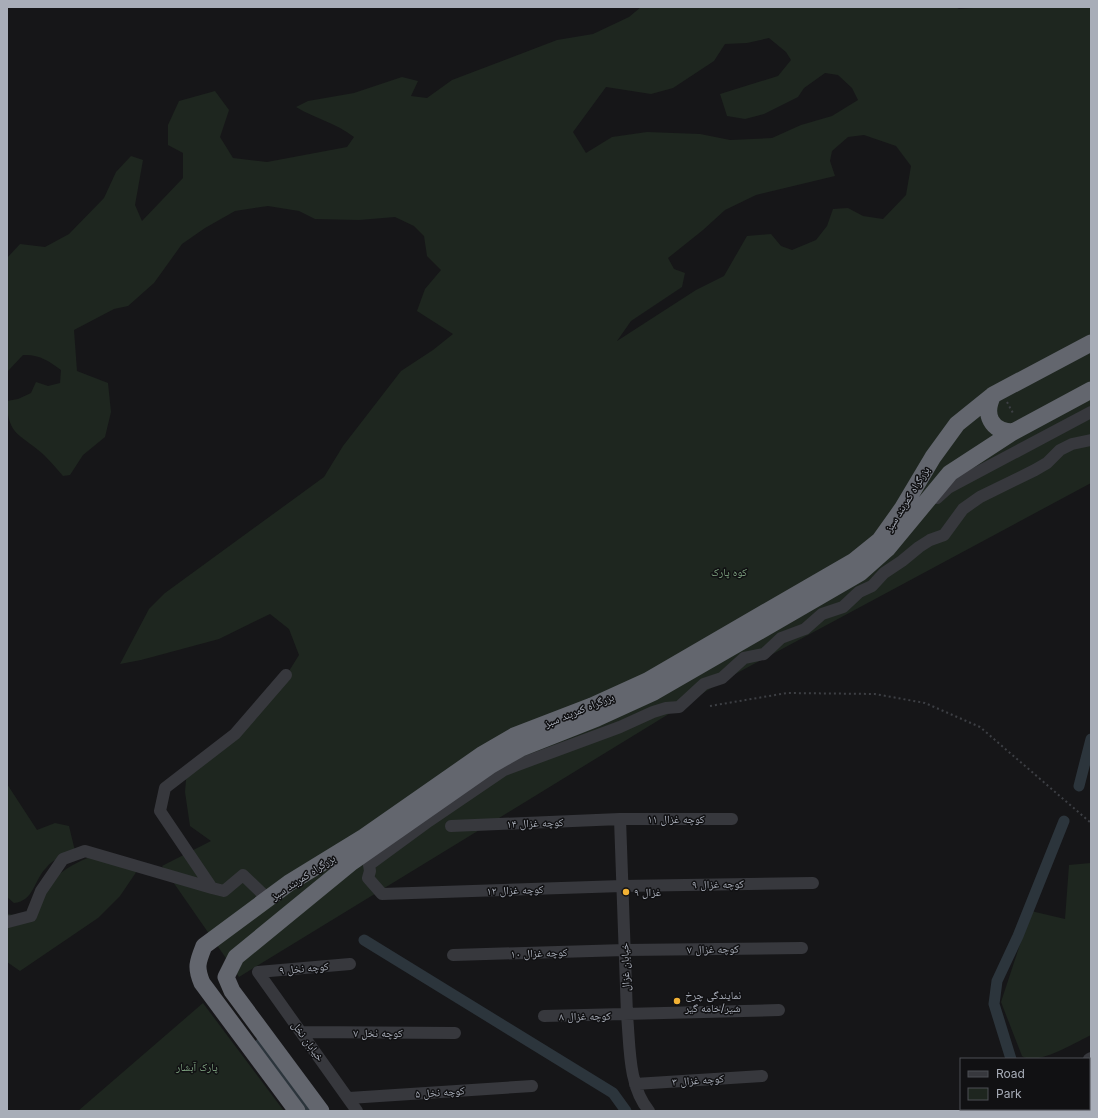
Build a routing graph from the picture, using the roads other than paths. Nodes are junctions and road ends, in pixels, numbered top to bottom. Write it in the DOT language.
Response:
graph roads {
  1 [pos="1091,343"];
  2 [pos="1091,390"];
  3 [pos="993,395"];
  4 [pos="1091,412"];
  5 [pos="1014,432"];
  6 [pos="1091,440"];
  7 [pos="914,516"];
  8 [pos="286,675"];
  9 [pos="620,819"];
  10 [pos="732,819"];
  11 [pos="451,826"];
  12 [pos="289,883"];
  13 [pos="813,883"];
  14 [pos="622,886"];
  15 [pos="212,888"];
  16 [pos="268,899"];
  17 [pos="302,905"];
  18 [pos="7,921"];
  19 [pos="802,948"];
  20 [pos="625,950"];
  21 [pos="453,955"];
  22 [pos="350,964"];
  23 [pos="258,972"];
  24 [pos="779,1010"];
  25 [pos="627,1015"];
  26 [pos="544,1016"];
  27 [pos="301,1032"];
  28 [pos="455,1033"];
  29 [pos="762,1076"];
  30 [pos="635,1084"];
  31 [pos="532,1086"];
  32 [pos="349,1098"];
  33 [pos="297,1111"];
  34 [pos="320,1111"];
  35 [pos="357,1111"];
  36 [pos="649,1111"];
  1 -- 3 [label="highway, بزرگراه کمربند سبز"];
  2 -- 5 [label="highway, بزرگراه کمربند سبز"];
  3 -- 5 [label="highway"];
  3 -- 12 [label="highway, بزرگراه کمربند سبز"];
  4 -- 7 [label="street"];
  5 -- 7 [label="highway, بزرگراه کمربند سبز"];
  6 -- 14 [label="street, کوچه غزال ۱۲"];
  7 -- 17 [label="highway, بزرگراه کمربند سبز"];
  8 -- 15 [label="street"];
  9 -- 10 [label="street, کوچه غزال ۱۱"];
  9 -- 11 [label="street, کوچه غزال ۱۴"];
  9 -- 14 [label="street, خیابان غزال"];
  12 -- 16 [label="highway, بزرگراه کمربند سبز"];
  12 -- 17 [label="highway"];
  13 -- 14 [label="street, کوچه غزال ۹"];
  14 -- 20 [label="street, خیابان غزال"];
  15 -- 16 [label="street"];
  15 -- 18 [label="street"];
  16 -- 33 [label="highway, بزرگراه کمربند سبز"];
  17 -- 34 [label="highway, بزرگراه کمربند سبز"];
  19 -- 20 [label="street, کوچه غزال ۷"];
  20 -- 21 [label="street, کوچه غزال ۱۰"];
  20 -- 25 [label="street, خیابان غزال"];
  22 -- 23 [label="street, کوچه نخل ۹"];
  23 -- 27 [label="street, خیابان نخل"];
  24 -- 25 [label="street, کوچه غزال ۸"];
  25 -- 26 [label="street, کوچه غزال ۸"];
  25 -- 30 [label="street, خیابان غزال"];
  27 -- 28 [label="street, کوچه نخل ۷"];
  27 -- 32 [label="street, خیابان نخل"];
  29 -- 30 [label="street, کوچه غزال ۳"];
  30 -- 36 [label="street, خیابان غزال"];
  31 -- 32 [label="street, کوچه نخل ۵"];
  32 -- 35 [label="street, خیابان نخل"];
}
